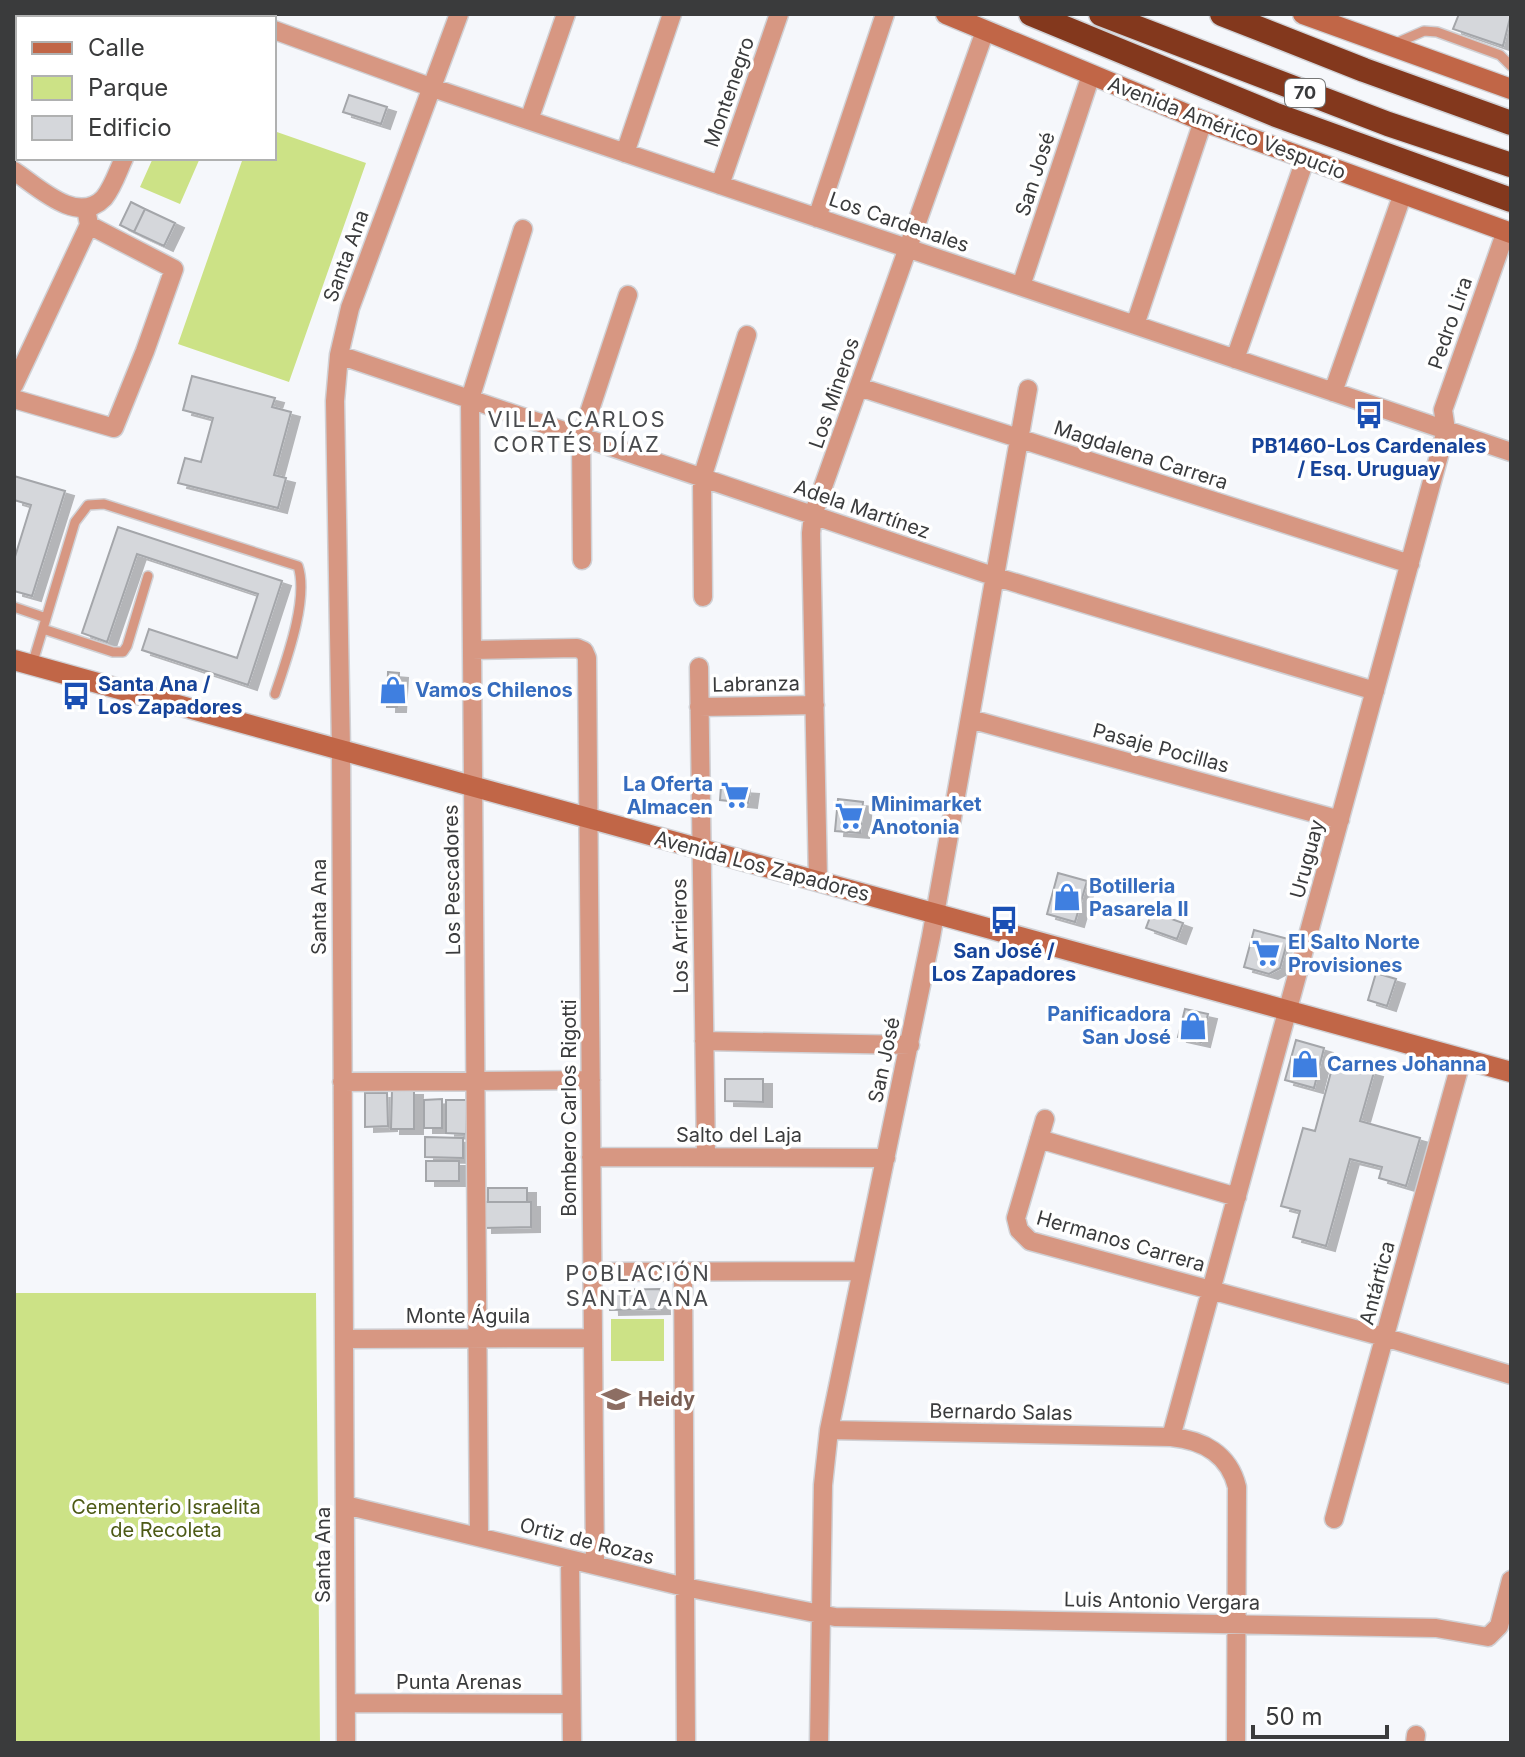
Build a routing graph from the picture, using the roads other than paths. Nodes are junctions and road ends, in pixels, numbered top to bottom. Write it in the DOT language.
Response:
graph roads {
  1 [pos="459,14"];
  2 [pos="566,14"];
  3 [pos="672,14"];
  4 [pos="779,14"];
  5 [pos="885,14"];
  6 [pos="946,14"];
  7 [pos="1031,14"];
  8 [pos="1101,14"];
  9 [pos="1222,14"];
  10 [pos="1303,14"];
  11 [pos="276,31"];
  12 [pos="985,31"];
  13 [pos="1388,46"];
  14 [pos="1511,66"];
  15 [pos="1091,75"];
  16 [pos="433,88"];
  17 [pos="1511,89"];
  18 [pos="529,120"];
  19 [pos="1203,121"];
  20 [pos="1511,123"];
  21 [pos="625,153"];
  22 [pos="123,160"];
  23 [pos="1305,160"];
  24 [pos="1511,165"];
  25 [pos="14,171"];
  26 [pos="720,185"];
  27 [pos="1402,196"];
  28 [pos="1511,200"];
  29 [pos="88,216"];
  30 [pos="817,218"];
  31 [pos="523,229"];
  32 [pos="1508,232"];
  33 [pos="907,248"];
  34 [pos="1021,286"];
  35 [pos="628,295"];
  36 [pos="1135,325"];
  37 [pos="747,335"];
  38 [pos="339,355"];
  39 [pos="1235,359"];
  40 [pos="14,385"];
  41 [pos="859,387"];
  42 [pos="1028,389"];
  43 [pos="1333,392"];
  44 [pos="14,399"];
  45 [pos="470,399"];
  46 [pos="1446,430"];
  47 [pos="581,437"];
  48 [pos="1019,438"];
  49 [pos="1511,452"];
  50 [pos="702,478"];
  51 [pos="813,515"];
  52 [pos="582,560"];
  53 [pos="1410,564"];
  54 [pos="148,576"];
  55 [pos="996,577"];
  56 [pos="703,597"];
  57 [pos="14,607"];
  58 [pos="46,618"];
  59 [pos="43,629"];
  60 [pos="472,650"];
  61 [pos="23,662"];
  62 [pos="699,667"];
  63 [pos="1375,691"];
  64 [pos="275,694"];
  65 [pos="815,705"];
  66 [pos="699,707"];
  67 [pos="970,719"];
  68 [pos="341,749"];
  69 [pos="473,786"];
  70 [pos="589,818"];
  71 [pos="1340,820"];
  72 [pos="701,850"];
  73 [pos="818,881"];
  74 [pos="935,914"];
  75 [pos="1289,1011"];
  76 [pos="704,1041"];
  77 [pos="910,1045"];
  78 [pos="1462,1058"];
  79 [pos="1511,1072"];
  80 [pos="591,1080"];
  81 [pos="475,1081"];
  82 [pos="342,1082"];
  83 [pos="1045,1119"];
  84 [pos="1039,1139"];
  85 [pos="591,1157"];
  86 [pos="706,1157"];
  87 [pos="886,1158"];
  88 [pos="1237,1197"];
  89 [pos="862,1271"];
  90 [pos="592,1272"];
  91 [pos="683,1272"];
  92 [pos="1212,1290"];
  93 [pos="1384,1337"];
  94 [pos="478,1338"];
  95 [pos="593,1338"];
  96 [pos="344,1339"];
  97 [pos="1511,1375"];
  98 [pos="829,1430"];
  99 [pos="1171,1437"];
  100 [pos="345,1505"];
  101 [pos="1334,1519"];
  102 [pos="479,1537"];
  103 [pos="570,1559"];
  104 [pos="595,1565"];
  105 [pos="1511,1580"];
  106 [pos="685,1587"];
  107 [pos="819,1615"];
  108 [pos="1237,1624"];
  109 [pos="346,1703"];
  110 [pos="571,1704"];
  111 [pos="346,1743"];
  112 [pos="572,1743"];
  113 [pos="686,1743"];
  114 [pos="819,1743"];
  115 [pos="1236,1743"];
  1 -- 16 [label="street, Santa Ana"];
  2 -- 18 [label="street"];
  3 -- 21 [label="street"];
  4 -- 26 [label="street, Montenegro"];
  5 -- 30 [label="street"];
  6 -- 12 [label="main road, Avenida Américo Vespucio"];
  7 -- 28 [label="highway"];
  8 -- 24 [label="highway, 70"];
  9 -- 20 [label="highway, 70"];
  10 -- 13 [label="main road"];
  11 -- 16 [label="street, Los Cardenales"];
  12 -- 15 [label="main road, Avenida Américo Vespucio"];
  12 -- 33 [label="street, Los Mineros"];
  13 -- 14 [label="lane"];
  13 -- 17 [label="main road"];
  15 -- 19 [label="main road, Avenida Américo Vespucio"];
  15 -- 34 [label="street, San José"];
  16 -- 18 [label="street, Los Cardenales"];
  16 -- 38 [label="street, Santa Ana"];
  18 -- 21 [label="street, Los Cardenales"];
  19 -- 23 [label="main road, Avenida Américo Vespucio"];
  19 -- 36 [label="street"];
  21 -- 26 [label="street, Los Cardenales"];
  22 -- 29 [label="street"];
  23 -- 27 [label="main road, Avenida Américo Vespucio"];
  23 -- 39 [label="street"];
  25 -- 29 [label="street"];
  26 -- 30 [label="street, Los Cardenales"];
  27 -- 32 [label="main road, Avenida Américo Vespucio"];
  27 -- 43 [label="street"];
  29 -- 40 [label="street"];
  29 -- 44 [label="street"];
  30 -- 33 [label="street, Los Cardenales"];
  31 -- 45 [label="street, Los Pescadores"];
  32 -- 46 [label="street, Pedro Lira"];
  33 -- 34 [label="street, Los Cardenales"];
  33 -- 41 [label="street, Los Mineros"];
  34 -- 36 [label="street, Los Cardenales"];
  35 -- 47 [label="street"];
  36 -- 39 [label="street, Los Cardenales"];
  37 -- 50 [label="street"];
  38 -- 45 [label="street, Adela Martínez"];
  38 -- 68 [label="street, Santa Ana"];
  39 -- 43 [label="street, Los Cardenales"];
  41 -- 48 [label="street, Magdalena Carrera"];
  41 -- 51 [label="street, Los Mineros"];
  42 -- 48 [label="street, San José"];
  43 -- 46 [label="street, Los Cardenales"];
  45 -- 47 [label="street, Adela Martínez"];
  45 -- 60 [label="street, Los Pescadores"];
  46 -- 49 [label="street, Los Cardenales"];
  46 -- 53 [label="street, Uruguay"];
  47 -- 50 [label="street, Adela Martínez"];
  47 -- 52 [label="street"];
  48 -- 53 [label="street, Magdalena Carrera"];
  48 -- 55 [label="street, San José"];
  50 -- 51 [label="street, Adela Martínez"];
  50 -- 56 [label="street"];
  51 -- 55 [label="street, Adela Martínez"];
  51 -- 65 [label="street, Los Mineros"];
  53 -- 63 [label="street, Uruguay"];
  54 -- 59 [label="lane"];
  55 -- 63 [label="street, Adela Martínez"];
  55 -- 67 [label="street, San José"];
  57 -- 58 [label="lane"];
  58 -- 59 [label="lane"];
  58 -- 64 [label="lane"];
  59 -- 61 [label="lane"];
  60 -- 69 [label="street, Los Pescadores"];
  60 -- 70 [label="street, Bombero Carlos Rigotti"];
  61 -- 68 [label="main road, Avenida Los Zapadores"];
  62 -- 66 [label="street, Los Arrieros"];
  63 -- 71 [label="street, Uruguay"];
  65 -- 66 [label="street, Labranza"];
  65 -- 73 [label="street, Los Mineros"];
  66 -- 72 [label="street, Los Arrieros"];
  67 -- 71 [label="street, Pasaje Pocillas"];
  67 -- 74 [label="street, San José"];
  68 -- 69 [label="main road, Avenida Los Zapadores"];
  68 -- 82 [label="street, Santa Ana"];
  69 -- 70 [label="main road, Avenida Los Zapadores"];
  69 -- 81 [label="street, Los Pescadores"];
  70 -- 72 [label="main road, Avenida Los Zapadores"];
  70 -- 80 [label="street, Bombero Carlos Rigotti"];
  71 -- 75 [label="street, Uruguay"];
  72 -- 73 [label="main road, Avenida Los Zapadores"];
  72 -- 76 [label="street, Los Arrieros"];
  73 -- 74 [label="main road, Avenida Los Zapadores"];
  74 -- 75 [label="main road, Avenida Los Zapadores"];
  74 -- 77 [label="street, San José"];
  75 -- 78 [label="main road, Avenida Los Zapadores"];
  75 -- 88 [label="street, Uruguay"];
  76 -- 77 [label="street"];
  76 -- 86 [label="street, Los Arrieros"];
  77 -- 87 [label="street, San José"];
  78 -- 79 [label="main road, Avenida Los Zapadores"];
  78 -- 93 [label="street, Antártica"];
  80 -- 81 [label="street"];
  80 -- 85 [label="street, Bombero Carlos Rigotti"];
  81 -- 82 [label="street"];
  81 -- 94 [label="street, Los Pescadores"];
  82 -- 96 [label="street, Santa Ana"];
  83 -- 84 [label="street, Hermanos Carrera"];
  84 -- 88 [label="street"];
  84 -- 92 [label="street, Hermanos Carrera"];
  85 -- 86 [label="street, Salto del Laja"];
  85 -- 90 [label="street, Bombero Carlos Rigotti"];
  86 -- 87 [label="street, Salto del Laja"];
  87 -- 89 [label="street, San José"];
  88 -- 92 [label="street, Uruguay"];
  89 -- 91 [label="street"];
  89 -- 98 [label="street, San José"];
  90 -- 91 [label="street"];
  90 -- 95 [label="street, Bombero Carlos Rigotti"];
  91 -- 106 [label="street"];
  92 -- 93 [label="street"];
  92 -- 99 [label="street, Uruguay"];
  93 -- 97 [label="street"];
  93 -- 101 [label="street, Antártica"];
  94 -- 95 [label="street, Monte Águila"];
  94 -- 96 [label="street, Monte Águila"];
  94 -- 102 [label="street, Los Pescadores"];
  95 -- 104 [label="street, Bombero Carlos Rigotti"];
  96 -- 100 [label="street, Santa Ana"];
  98 -- 99 [label="street, Bernardo Salas"];
  98 -- 107 [label="street, San José"];
  99 -- 108 [label="street, Bernardo Salas"];
  100 -- 102 [label="street, Ortiz de Rozas"];
  100 -- 109 [label="street, Santa Ana"];
  102 -- 103 [label="street, Ortiz de Rozas"];
  103 -- 104 [label="street, Ortiz de Rozas"];
  103 -- 110 [label="street"];
  104 -- 106 [label="street, Ortiz de Rozas"];
  105 -- 108 [label="street, Luis Antonio Vergara"];
  106 -- 107 [label="street, Ortiz de Rozas"];
  106 -- 113 [label="street"];
  107 -- 108 [label="street, Luis Antonio Vergara"];
  107 -- 114 [label="street, San José"];
  108 -- 115 [label="street, Bernardo Salas"];
  109 -- 110 [label="street, Punta Arenas"];
  109 -- 111 [label="street, Santa Ana"];
  110 -- 112 [label="street"];
}
